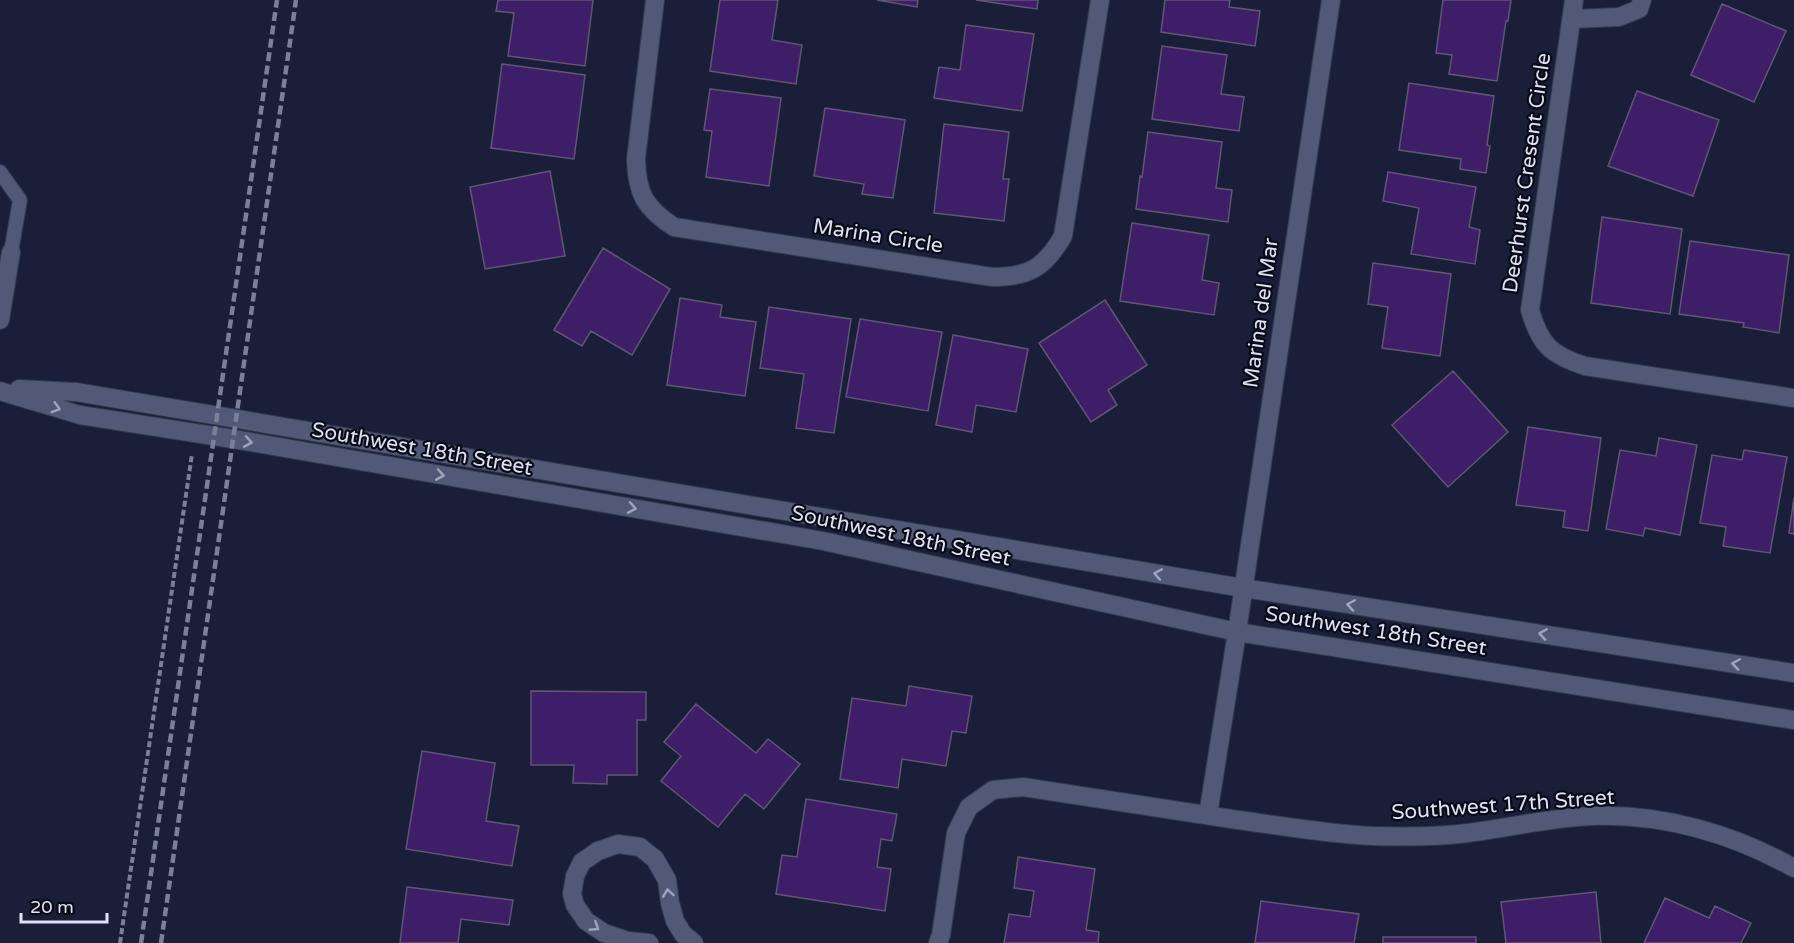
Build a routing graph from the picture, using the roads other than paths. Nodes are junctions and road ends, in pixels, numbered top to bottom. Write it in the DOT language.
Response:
graph roads {
  1 [pos="655,0"];
  2 [pos="1100,0"];
  3 [pos="1331,0"];
  4 [pos="1574,0"];
  5 [pos="1642,0"];
  6 [pos="1572,19"];
  7 [pos="0,172"];
  8 [pos="11,252"];
  9 [pos="0,320"];
  10 [pos="0,390"];
  11 [pos="1794,398"];
  12 [pos="1243,588"];
  13 [pos="1237,632"];
  14 [pos="1794,673"];
  15 [pos="1794,720"];
  16 [pos="1208,815"];
  17 [pos="1794,868"];
  18 [pos="649,943"];
  19 [pos="694,943"];
  20 [pos="938,943"];
  1 -- 2 [label="street, Marina Circle"];
  3 -- 12 [label="street, Marina del Mar"];
  4 -- 6 [label="street, Deerhurst Cresent Circle"];
  5 -- 6 [label="street"];
  6 -- 11 [label="street, Deerhurst Cresent Circle"];
  7 -- 8 [label="lane"];
  8 -- 9 [label="street"];
  12 -- 10 [label="street, Southwest 18th Street, one-way"];
  10 -- 13 [label="street, Southwest 18th Street, one-way"];
  12 -- 13 [label="street, Marina del Mar"];
  14 -- 12 [label="street, Southwest 18th Street, one-way"];
  13 -- 15 [label="street, Southwest 18th Street"];
  13 -- 16 [label="street"];
  16 -- 17 [label="street, Southwest 17th Street"];
  16 -- 20 [label="street, Southwest 17th Street"];
  19 -- 18 [label="street, one-way"];
}
